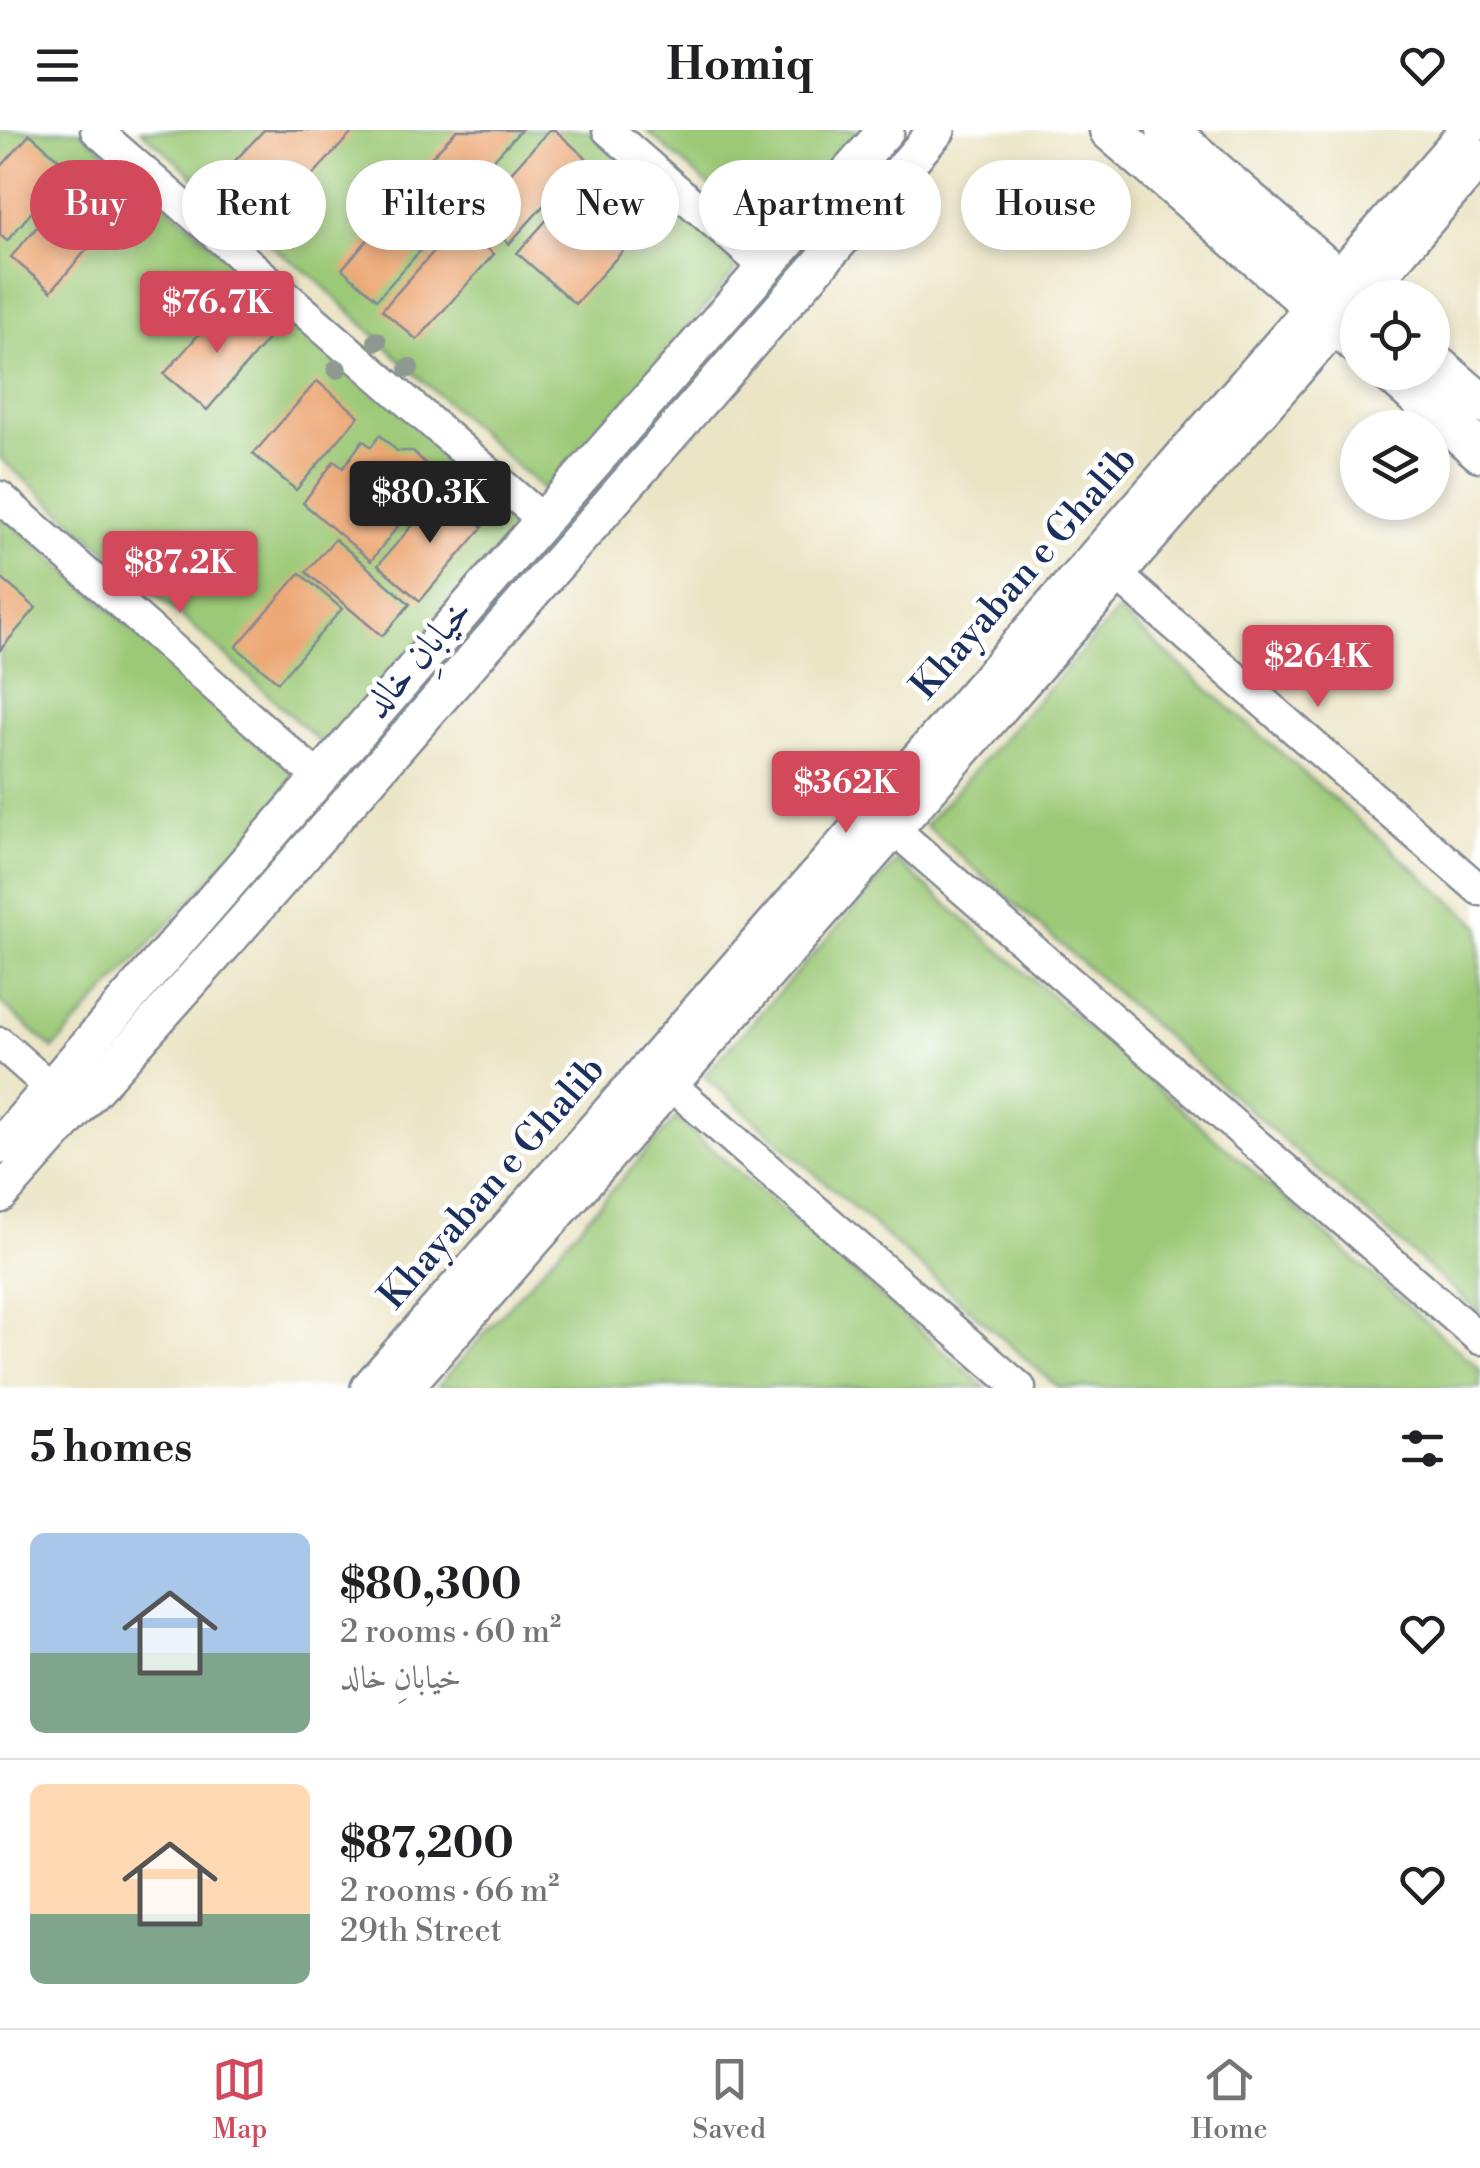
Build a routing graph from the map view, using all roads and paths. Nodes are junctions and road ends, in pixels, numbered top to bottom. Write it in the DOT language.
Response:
graph roads {
  1 [pos="96,130"];
  2 [pos="608,130"];
  3 [pos="886,130"];
  4 [pos="937,130"];
  5 [pos="1110,130"];
  6 [pos="1167,130"];
  7 [pos="1468,130"];
  8 [pos="1480,158"];
  9 [pos="764,266"];
  10 [pos="1364,280"];
  11 [pos="1370,280"];
  12 [pos="1340,305"];
  13 [pos="1340,306"];
  14 [pos="1340,313"];
  15 [pos="1340,314"];
  16 [pos="1450,377"];
  17 [pos="1411,390"];
  18 [pos="1480,403"];
  19 [pos="1480,451"];
  20 [pos="0,498"];
  21 [pos="543,520"];
  22 [pos="1117,576"];
  23 [pos="320,779"];
  24 [pos="895,830"];
  25 [pos="1480,890"];
  26 [pos="0,1044"];
  27 [pos="671,1085"];
  28 [pos="51,1088"];
  29 [pos="0,1146"];
  30 [pos="0,1195"];
  31 [pos="1480,1340"];
  32 [pos="369,1388"];
  33 [pos="404,1388"];
  34 [pos="1020,1388"];
  1 -- 21 [label="street"];
  2 -- 9 [label="street"];
  3 -- 9 [label="street, خیابانِ خالد"];
  4 -- 30 [label="street, خیابانِ خالد"];
  5 -- 13 [label="main road"];
  6 -- 12 [label="main road"];
  7 -- 10 [label="street, Khayaban e Ghalib"];
  8 -- 11 [label="street, Khayaban e Ghalib"];
  9 -- 21 [label="street, خیابانِ خالد"];
  14 -- 32 [label="street, Khayaban e Ghalib"];
  15 -- 22 [label="street, Khayaban e Ghalib"];
  16 -- 18 [label="main road"];
  17 -- 19 [label="main road"];
  20 -- 23 [label="street"];
  21 -- 23 [label="street, خیابانِ خالد"];
  22 -- 24 [label="street, Khayaban e Ghalib"];
  22 -- 25 [label="street"];
  23 -- 28 [label="street, خیابانِ خالد"];
  24 -- 27 [label="street, Khayaban e Ghalib"];
  24 -- 31 [label="street"];
  26 -- 28 [label="street"];
  27 -- 33 [label="street, Khayaban e Ghalib"];
  27 -- 34 [label="street"];
  28 -- 29 [label="street, خیابانِ خالد"];
}
